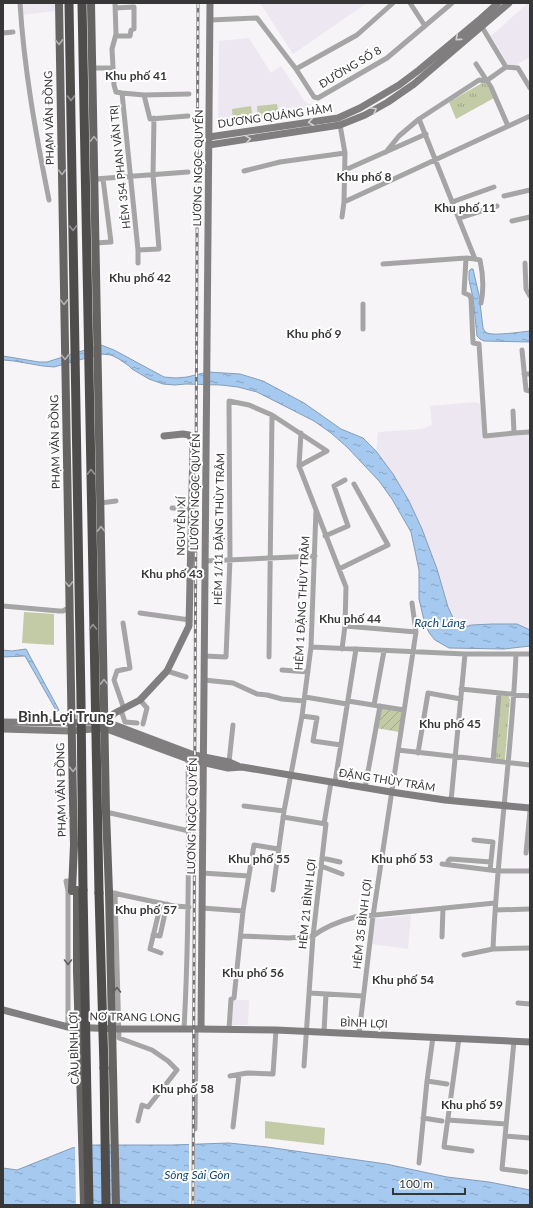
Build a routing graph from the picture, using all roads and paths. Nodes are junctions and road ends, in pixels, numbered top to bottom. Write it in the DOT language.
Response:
graph roads {
  1 [pos="20,3"];
  2 [pos="59,3"];
  3 [pos="69,3"];
  4 [pos="82,3"];
  5 [pos="91,3"];
  6 [pos="210,3"];
  7 [pos="394,3"];
  8 [pos="410,3"];
  9 [pos="452,3"];
  10 [pos="498,3"];
  11 [pos="509,3"];
  12 [pos="115,5"];
  13 [pos="210,20"];
  14 [pos="480,24"];
  15 [pos="425,26"];
  16 [pos="13,32"];
  17 [pos="3,33"];
  18 [pos="116,36"];
  19 [pos="88,54"];
  20 [pos="476,64"];
  21 [pos="506,67"];
  22 [pos="92,68"];
  23 [pos="113,68"];
  24 [pos="296,69"];
  25 [pos="486,81"];
  26 [pos="530,88"];
  27 [pos="122,93"];
  28 [pos="189,94"];
  29 [pos="144,95"];
  30 [pos="188,116"];
  31 [pos="530,116"];
  32 [pos="154,118"];
  33 [pos="420,119"];
  34 [pos="339,122"];
  35 [pos="508,126"];
  36 [pos="426,134"];
  37 [pos="209,137"];
  38 [pos="209,145"];
  39 [pos="386,152"];
  40 [pos="345,153"];
  41 [pos="436,160"];
  42 [pos="345,170"];
  43 [pos="244,171"];
  44 [pos="188,172"];
  45 [pos="154,175"];
  46 [pos="131,177"];
  47 [pos="99,179"];
  48 [pos="494,188"];
  49 [pos="530,190"];
  50 [pos="504,196"];
  51 [pos="49,200"];
  52 [pos="344,202"];
  53 [pos="452,202"];
  54 [pos="497,206"];
  55 [pos="342,217"];
  56 [pos="530,217"];
  57 [pos="459,218"];
  58 [pos="512,222"];
  59 [pos="91,242"];
  60 [pos="138,250"];
  61 [pos="466,258"];
  62 [pos="475,259"];
  63 [pos="138,263"];
  64 [pos="525,263"];
  65 [pos="383,264"];
  66 [pos="530,296"];
  67 [pos="481,303"];
  68 [pos="363,304"];
  69 [pos="363,329"];
  70 [pos="522,350"];
  71 [pos="524,374"];
  72 [pos="530,374"];
  73 [pos="528,390"];
  74 [pos="94,397"];
  75 [pos="513,411"];
  76 [pos="272,416"];
  77 [pos="530,432"];
  78 [pos="301,433"];
  79 [pos="514,433"];
  80 [pos="164,436"];
  81 [pos="299,466"];
  82 [pos="345,480"];
  83 [pos="354,484"];
  84 [pos="116,501"];
  85 [pos="100,503"];
  86 [pos="172,508"];
  87 [pos="192,509"];
  88 [pos="316,510"];
  89 [pos="325,536"];
  90 [pos="315,556"];
  91 [pos="270,558"];
  92 [pos="230,559"];
  93 [pos="205,560"];
  94 [pos="339,569"];
  95 [pos="412,603"];
  96 [pos="3,606"];
  97 [pos="70,607"];
  98 [pos="140,613"];
  99 [pos="190,620"];
  100 [pos="123,623"];
  101 [pos="345,626"];
  102 [pos="416,632"];
  103 [pos="70,641"];
  104 [pos="80,641"];
  105 [pos="311,647"];
  106 [pos="342,649"];
  107 [pos="356,649"];
  108 [pos="384,651"];
  109 [pos="412,652"];
  110 [pos="465,654"];
  111 [pos="516,654"];
  112 [pos="530,654"];
  113 [pos="204,656"];
  114 [pos="269,658"];
  115 [pos="282,670"];
  116 [pos="167,671"];
  117 [pos="308,672"];
  118 [pos="186,677"];
  119 [pos="204,680"];
  120 [pos="462,689"];
  121 [pos="499,694"];
  122 [pos="514,694"];
  123 [pos="530,696"];
  124 [pos="305,699"];
  125 [pos="461,699"];
  126 [pos="140,700"];
  127 [pos="348,702"];
  128 [pos="377,706"];
  129 [pos="123,710"];
  130 [pos="404,710"];
  131 [pos="302,716"];
  132 [pos="3,722"];
  133 [pos="137,723"];
  134 [pos="144,724"];
  135 [pos="100,725"];
  136 [pos="233,725"];
  137 [pos="72,726"];
  138 [pos="81,726"];
  139 [pos="3,729"];
  140 [pos="340,745"];
  141 [pos="398,750"];
  142 [pos="418,753"];
  143 [pos="455,757"];
  144 [pos="188,759"];
  145 [pos="204,760"];
  146 [pos="493,761"];
  147 [pos="228,762"];
  148 [pos="508,763"];
  149 [pos="530,765"];
  150 [pos="242,767"];
  151 [pos="291,775"];
  152 [pos="333,782"];
  153 [pos="365,788"];
  154 [pos="391,792"];
  155 [pos="451,801"];
  156 [pos="244,806"];
  157 [pos="504,806"];
  158 [pos="530,809"];
  159 [pos="284,811"];
  160 [pos="102,812"];
  161 [pos="283,817"];
  162 [pos="324,824"];
  163 [pos="189,831"];
  164 [pos="474,840"];
  165 [pos="278,849"];
  166 [pos="526,853"];
  167 [pos="322,858"];
  168 [pos="340,862"];
  169 [pos="491,862"];
  170 [pos="442,864"];
  171 [pos="449,865"];
  172 [pos="321,866"];
  173 [pos="490,870"];
  174 [pos="498,871"];
  175 [pos="530,871"];
  176 [pos="202,873"];
  177 [pos="342,874"];
  178 [pos="249,876"];
  179 [pos="70,881"];
  180 [pos="78,890"];
  181 [pos="273,890"];
  182 [pos="107,893"];
  183 [pos="161,903"];
  184 [pos="495,903"];
  185 [pos="167,904"];
  186 [pos="189,907"];
  187 [pos="202,908"];
  188 [pos="443,908"];
  189 [pos="530,909"];
  190 [pos="495,910"];
  191 [pos="243,911"];
  192 [pos="373,916"];
  193 [pos="153,935"];
  194 [pos="241,936"];
  195 [pos="313,936"];
  196 [pos="442,937"];
  197 [pos="530,948"];
  198 [pos="493,949"];
  199 [pos="161,953"];
  200 [pos="464,955"];
  201 [pos="309,993"];
  202 [pos="326,994"];
  203 [pos="363,996"];
  204 [pos="518,1003"];
  205 [pos="530,1004"];
  206 [pos="3,1010"];
  207 [pos="68,1027"];
  208 [pos="118,1029"];
  209 [pos="184,1029"];
  210 [pos="199,1029"];
  211 [pos="229,1029"];
  212 [pos="276,1030"];
  213 [pos="306,1031"];
  214 [pos="324,1032"];
  215 [pos="359,1034"];
  216 [pos="433,1037"];
  217 [pos="459,1038"];
  218 [pos="514,1042"];
  219 [pos="530,1042"];
  220 [pos="304,1066"];
  221 [pos="239,1075"];
  222 [pos="230,1076"];
  223 [pos="427,1081"];
  224 [pos="447,1084"];
  225 [pos="423,1118"];
  226 [pos="445,1120"];
  227 [pos="138,1121"];
  228 [pos="506,1124"];
  229 [pos="233,1127"];
  230 [pos="195,1128"];
  231 [pos="505,1136"];
  232 [pos="530,1138"];
  233 [pos="472,1151"];
  234 [pos="419,1163"];
  235 [pos="526,1172"];
  236 [pos="80,1205"];
  237 [pos="84,1205"];
  238 [pos="89,1205"];
  239 [pos="106,1205"];
  240 [pos="111,1205"];
  241 [pos="116,1205"];
  1 -- 51 [label="street"];
  2 -- 97 [label="main road, PHẠM VĂN ĐỒNG, one-way"];
  3 -- 104 [label="highway, PHẠM VĂN ĐỒNG, one-way"];
  4 -- 19 [label="highway"];
  5 -- 19 [label="main road"];
  6 -- 13 [label="street, LƯƠNG NGỌC QUYẾN"];
  7 -- 24 [label="street"];
  8 -- 15 [label="street"];
  9 -- 15 [label="street, ĐƯỜNG SỐ 8"];
  10 -- 14 [label="street, DƯƠNG QUẢNG HÀM"];
  11 -- 14 [label="street, DƯƠNG QUẢNG HÀM"];
  12 -- 18 [label="street, HẺM 354 PHAN VĂN TRỊ"];
  12 -- 18 [label="street"];
  13 -- 24 [label="street, ĐƯỜNG SỐ 8"];
  13 -- 37 [label="street, LƯƠNG NGỌC QUYẾN"];
  14 -- 21 [label="street"];
  14 -- 34 [label="street, DƯƠNG QUẢNG HÀM"];
  15 -- 24 [label="street, ĐƯỜNG SỐ 8"];
  16 -- 17 [label="street"];
  18 -- 23 [label="street, HẺM 354 PHAN VĂN TRỊ"];
  19 -- 22 [label="main road"];
  19 -- 59 [label="highway"];
  20 -- 25 [label="street"];
  21 -- 25 [label="street"];
  21 -- 26 [label="street"];
  22 -- 23 [label="street"];
  47 -- 22 [label="main road, one-way"];
  23 -- 27 [label="street, HẺM 354 PHAN VĂN TRỊ"];
  25 -- 33 [label="street"];
  25 -- 35 [label="street"];
  27 -- 29 [label="street"];
  27 -- 46 [label="street, HẺM 354 PHAN VĂN TRỊ"];
  28 -- 29 [label="street"];
  29 -- 32 [label="street"];
  30 -- 32 [label="street"];
  31 -- 35 [label="street"];
  32 -- 45 [label="street"];
  33 -- 36 [label="street"];
  33 -- 39 [label="street"];
  34 -- 37 [label="street, DƯƠNG QUẢNG HÀM, one-way"];
  38 -- 34 [label="street, DƯƠNG QUẢNG HÀM, one-way"];
  34 -- 40 [label="street"];
  35 -- 41 [label="street"];
  36 -- 39 [label="street"];
  36 -- 41 [label="street"];
  37 -- 38 [label="street, LƯƠNG NGỌC QUYẾN"];
  38 -- 93 [label="street, LƯƠNG NGỌC QUYẾN"];
  39 -- 42 [label="street"];
  40 -- 42 [label="street"];
  40 -- 43 [label="street"];
  41 -- 52 [label="street"];
  41 -- 53 [label="street"];
  42 -- 52 [label="street"];
  44 -- 45 [label="street"];
  45 -- 46 [label="street"];
  45 -- 60 [label="street"];
  46 -- 47 [label="street"];
  46 -- 60 [label="street, HẺM 354 PHAN VĂN TRỊ"];
  47 -- 59 [label="main road"];
  47 -- 59 [label="street"];
  48 -- 53 [label="street"];
  49 -- 50 [label="street"];
  52 -- 55 [label="street"];
  53 -- 57 [label="street"];
  54 -- 57 [label="street"];
  56 -- 58 [label="street"];
  57 -- 62 [label="street"];
  59 -- 74 [label="highway"];
  60 -- 63 [label="street, HẺM 354 PHAN VĂN TRỊ"];
  61 -- 62 [label="street"];
  61 -- 65 [label="street"];
  61 -- 79 [label="street"];
  62 -- 67 [label="street"];
  64 -- 66 [label="street"];
  68 -- 69 [label="street"];
  70 -- 71 [label="street"];
  71 -- 72 [label="street"];
  71 -- 73 [label="street"];
  74 -- 85 [label="main road"];
  135 -- 74 [label="highway, one-way"];
  75 -- 79 [label="street"];
  76 -- 78 [label="street"];
  76 -- 91 [label="street"];
  76 -- 92 [label="street, HẺM 1/11 ĐẶNG THÙY TRÂM"];
  77 -- 79 [label="street"];
  78 -- 81 [label="street, HẺM 1 ĐẶNG THÙY TRÂM"];
  78 -- 81 [label="street"];
  80 -- 87 [label="street, NGUYỄN XÍ"];
  81 -- 88 [label="street, HẺM 1 ĐẶNG THÙY TRÂM"];
  82 -- 89 [label="street"];
  83 -- 94 [label="street"];
  84 -- 85 [label="street"];
  135 -- 85 [label="main road, one-way"];
  86 -- 87 [label="street"];
  87 -- 99 [label="street, NGUYỄN XÍ"];
  88 -- 89 [label="street"];
  88 -- 90 [label="street, HẺM 1 ĐẶNG THÙY TRÂM"];
  89 -- 94 [label="street"];
  90 -- 91 [label="street"];
  90 -- 105 [label="street, HẺM 1 ĐẶNG THÙY TRÂM"];
  91 -- 92 [label="street"];
  91 -- 114 [label="street"];
  92 -- 93 [label="street"];
  92 -- 113 [label="street, HẺM 1/11 ĐẶNG THÙY TRÂM"];
  93 -- 113 [label="street, LƯƠNG NGỌC QUYẾN"];
  94 -- 101 [label="street"];
  95 -- 102 [label="street, HẺM 35 BÌNH LỢI"];
  96 -- 97 [label="street"];
  97 -- 103 [label="main road, PHẠM VĂN ĐỒNG"];
  98 -- 99 [label="street"];
  99 -- 116 [label="street, NGUYỄN XÍ"];
  100 -- 129 [label="street"];
  101 -- 102 [label="street"];
  101 -- 106 [label="street"];
  102 -- 109 [label="street, HẺM 35 BÌNH LỢI"];
  103 -- 104 [label="main road"];
  103 -- 137 [label="main road, PHẠM VĂN ĐỒNG"];
  104 -- 138 [label="highway, PHẠM VĂN ĐỒNG"];
  105 -- 106 [label="street"];
  105 -- 117 [label="street, HẺM 1 ĐẶNG THÙY TRÂM"];
  106 -- 107 [label="street"];
  107 -- 108 [label="street"];
  107 -- 127 [label="street, HẺM 21 BÌNH LỢI"];
  108 -- 109 [label="street"];
  108 -- 128 [label="street"];
  109 -- 110 [label="street"];
  109 -- 130 [label="street, HẺM 35 BÌNH LỢI"];
  110 -- 111 [label="street"];
  110 -- 120 [label="street"];
  111 -- 112 [label="street"];
  111 -- 122 [label="street"];
  113 -- 119 [label="street, LƯƠNG NGỌC QUYẾN"];
  115 -- 117 [label="street"];
  116 -- 118 [label="street"];
  116 -- 126 [label="street, NGUYỄN XÍ"];
  117 -- 124 [label="street, HẺM 1 ĐẶNG THÙY TRÂM"];
  119 -- 124 [label="street"];
  119 -- 145 [label="street, LƯƠNG NGỌC QUYẾN"];
  120 -- 121 [label="street"];
  120 -- 125 [label="street"];
  121 -- 122 [label="street"];
  121 -- 146 [label="street"];
  122 -- 123 [label="street"];
  122 -- 148 [label="street"];
  124 -- 127 [label="street"];
  124 -- 131 [label="street, HẺM 1 ĐẶNG THÙY TRÂM"];
  125 -- 142 [label="street"];
  125 -- 143 [label="street"];
  126 -- 129 [label="street, NGUYỄN XÍ"];
  126 -- 134 [label="street"];
  127 -- 128 [label="street"];
  127 -- 140 [label="street, HẺM 21 BÌNH LỢI"];
  128 -- 130 [label="street"];
  128 -- 153 [label="street"];
  129 -- 133 [label="street"];
  129 -- 135 [label="street, NGUYỄN XÍ"];
  130 -- 141 [label="street, HẺM 35 BÌNH LỢI"];
  131 -- 140 [label="street"];
  131 -- 151 [label="street, HẺM 1 ĐẶNG THÙY TRÂM"];
  132 -- 137 [label="street"];
  135 -- 138 [label="street"];
  135 -- 144 [label="street, ĐẶNG THÙY TRÂM"];
  135 -- 145 [label="street, ĐẶNG THÙY TRÂM"];
  135 -- 160 [label="highway"];
  136 -- 147 [label="street"];
  137 -- 138 [label="street"];
  137 -- 139 [label="street"];
  137 -- 179 [label="main road, PHẠM VĂN ĐỒNG, one-way"];
  138 -- 180 [label="highway, PHẠM VĂN ĐỒNG"];
  140 -- 152 [label="street, HẺM 21 BÌNH LỢI"];
  141 -- 142 [label="street"];
  141 -- 154 [label="street, HẺM 35 BÌNH LỢI"];
  142 -- 143 [label="street"];
  143 -- 146 [label="street"];
  143 -- 155 [label="street"];
  144 -- 145 [label="street, ĐẶNG THÙY TRÂM"];
  144 -- 163 [label="street"];
  145 -- 147 [label="street, ĐẶNG THÙY TRÂM"];
  145 -- 150 [label="street, ĐẶNG THÙY TRÂM"];
  145 -- 176 [label="street, LƯƠNG NGỌC QUYẾN"];
  146 -- 148 [label="street"];
  147 -- 150 [label="street, ĐẶNG THÙY TRÂM"];
  148 -- 149 [label="street"];
  148 -- 157 [label="street"];
  150 -- 151 [label="street, ĐẶNG THÙY TRÂM"];
  151 -- 152 [label="street, ĐẶNG THÙY TRÂM"];
  151 -- 159 [label="street, HẺM 1 ĐẶNG THÙY TRÂM"];
  152 -- 153 [label="street, ĐẶNG THÙY TRÂM"];
  152 -- 162 [label="street, HẺM 21 BÌNH LỢI"];
  153 -- 154 [label="street, ĐẶNG THÙY TRÂM"];
  154 -- 155 [label="street, ĐẶNG THÙY TRÂM"];
  154 -- 192 [label="street, HẺM 35 BÌNH LỢI"];
  155 -- 157 [label="street, ĐẶNG THÙY TRÂM"];
  156 -- 159 [label="street"];
  157 -- 158 [label="street, ĐẶNG THÙY TRÂM"];
  157 -- 174 [label="street"];
  158 -- 166 [label="street"];
  159 -- 161 [label="street, HẺM 1 ĐẶNG THÙY TRÂM"];
  160 -- 163 [label="street"];
  160 -- 182 [label="highway"];
  161 -- 162 [label="street"];
  161 -- 165 [label="street, HẺM 1 ĐẶNG THÙY TRÂM"];
  162 -- 167 [label="street, HẺM 21 BÌNH LỢI"];
  163 -- 186 [label="street"];
  164 -- 169 [label="street"];
  165 -- 178 [label="street"];
  165 -- 181 [label="street, HẺM 1 ĐẶNG THÙY TRÂM"];
  167 -- 168 [label="street"];
  167 -- 172 [label="street, HẺM 21 BÌNH LỢI"];
  169 -- 171 [label="street"];
  169 -- 173 [label="street"];
  170 -- 171 [label="street"];
  171 -- 173 [label="street"];
  172 -- 177 [label="street"];
  172 -- 195 [label="street, HẺM 21 BÌNH LỢI"];
  173 -- 174 [label="street"];
  174 -- 175 [label="street"];
  174 -- 184 [label="street"];
  176 -- 178 [label="street"];
  176 -- 187 [label="street, LƯƠNG NGỌC QUYẾN"];
  178 -- 191 [label="street"];
  179 -- 180 [label="main road, PHẠM VĂN ĐỒNG"];
  179 -- 207 [label="street, PHẠM VĂN ĐỒNG, one-way"];
  180 -- 236 [label="main road, CẦU BÌNH LỢI, bridge"];
  180 -- 237 [label="main road, CẦU BÌNH LỢI, bridge"];
  180 -- 238 [label="highway, CẦU BÌNH LỢI, bridge"];
  182 -- 183 [label="street"];
  208 -- 182 [label="street, one-way"];
  182 -- 239 [label="highway, bridge"];
  182 -- 240 [label="main road"];
  182 -- 241 [label="main road, bridge"];
  183 -- 185 [label="street"];
  183 -- 193 [label="street"];
  184 -- 188 [label="street"];
  184 -- 190 [label="street"];
  185 -- 186 [label="street"];
  185 -- 193 [label="street"];
  186 -- 209 [label="street"];
  187 -- 191 [label="street"];
  187 -- 210 [label="street, LƯƠNG NGỌC QUYẾN"];
  188 -- 192 [label="street"];
  188 -- 196 [label="street"];
  189 -- 190 [label="street"];
  190 -- 198 [label="street"];
  191 -- 194 [label="street"];
  192 -- 195 [label="street"];
  192 -- 203 [label="street, HẺM 35 BÌNH LỢI"];
  193 -- 199 [label="street"];
  194 -- 195 [label="street"];
  194 -- 211 [label="street"];
  195 -- 201 [label="street, HẺM 21 BÌNH LỢI"];
  197 -- 198 [label="street"];
  198 -- 200 [label="street"];
  201 -- 202 [label="street"];
  201 -- 213 [label="street, HẺM 21 BÌNH LỢI"];
  202 -- 203 [label="street"];
  202 -- 214 [label="street"];
  203 -- 215 [label="street, HẺM 35 BÌNH LỢI"];
  204 -- 205 [label="street"];
  206 -- 207 [label="street, NƠ TRANG LONG"];
  207 -- 208 [label="street, NƠ TRANG LONG"];
  208 -- 209 [label="street, NƠ TRANG LONG"];
  208 -- 227 [label="street"];
  209 -- 210 [label="street, NƠ TRANG LONG"];
  210 -- 211 [label="street, BÌNH LỢI"];
  210 -- 230 [label="street"];
  211 -- 212 [label="street, BÌNH LỢI"];
  212 -- 213 [label="street, BÌNH LỢI"];
  212 -- 221 [label="street"];
  213 -- 214 [label="street, BÌNH LỢI"];
  213 -- 220 [label="street, HẺM 21 BÌNH LỢI"];
  214 -- 215 [label="street, BÌNH LỢI"];
  215 -- 216 [label="street, BÌNH LỢI"];
  216 -- 217 [label="street, BÌNH LỢI"];
  216 -- 223 [label="street"];
  217 -- 218 [label="street, BÌNH LỢI"];
  217 -- 226 [label="street"];
  218 -- 219 [label="street, BÌNH LỢI"];
  218 -- 228 [label="street"];
  221 -- 222 [label="street"];
  221 -- 229 [label="street"];
  223 -- 224 [label="street"];
  223 -- 225 [label="street"];
  225 -- 226 [label="street"];
  225 -- 234 [label="street"];
  226 -- 228 [label="street"];
  226 -- 233 [label="street"];
  228 -- 231 [label="street"];
  231 -- 232 [label="street"];
  231 -- 235 [label="street"];
}
